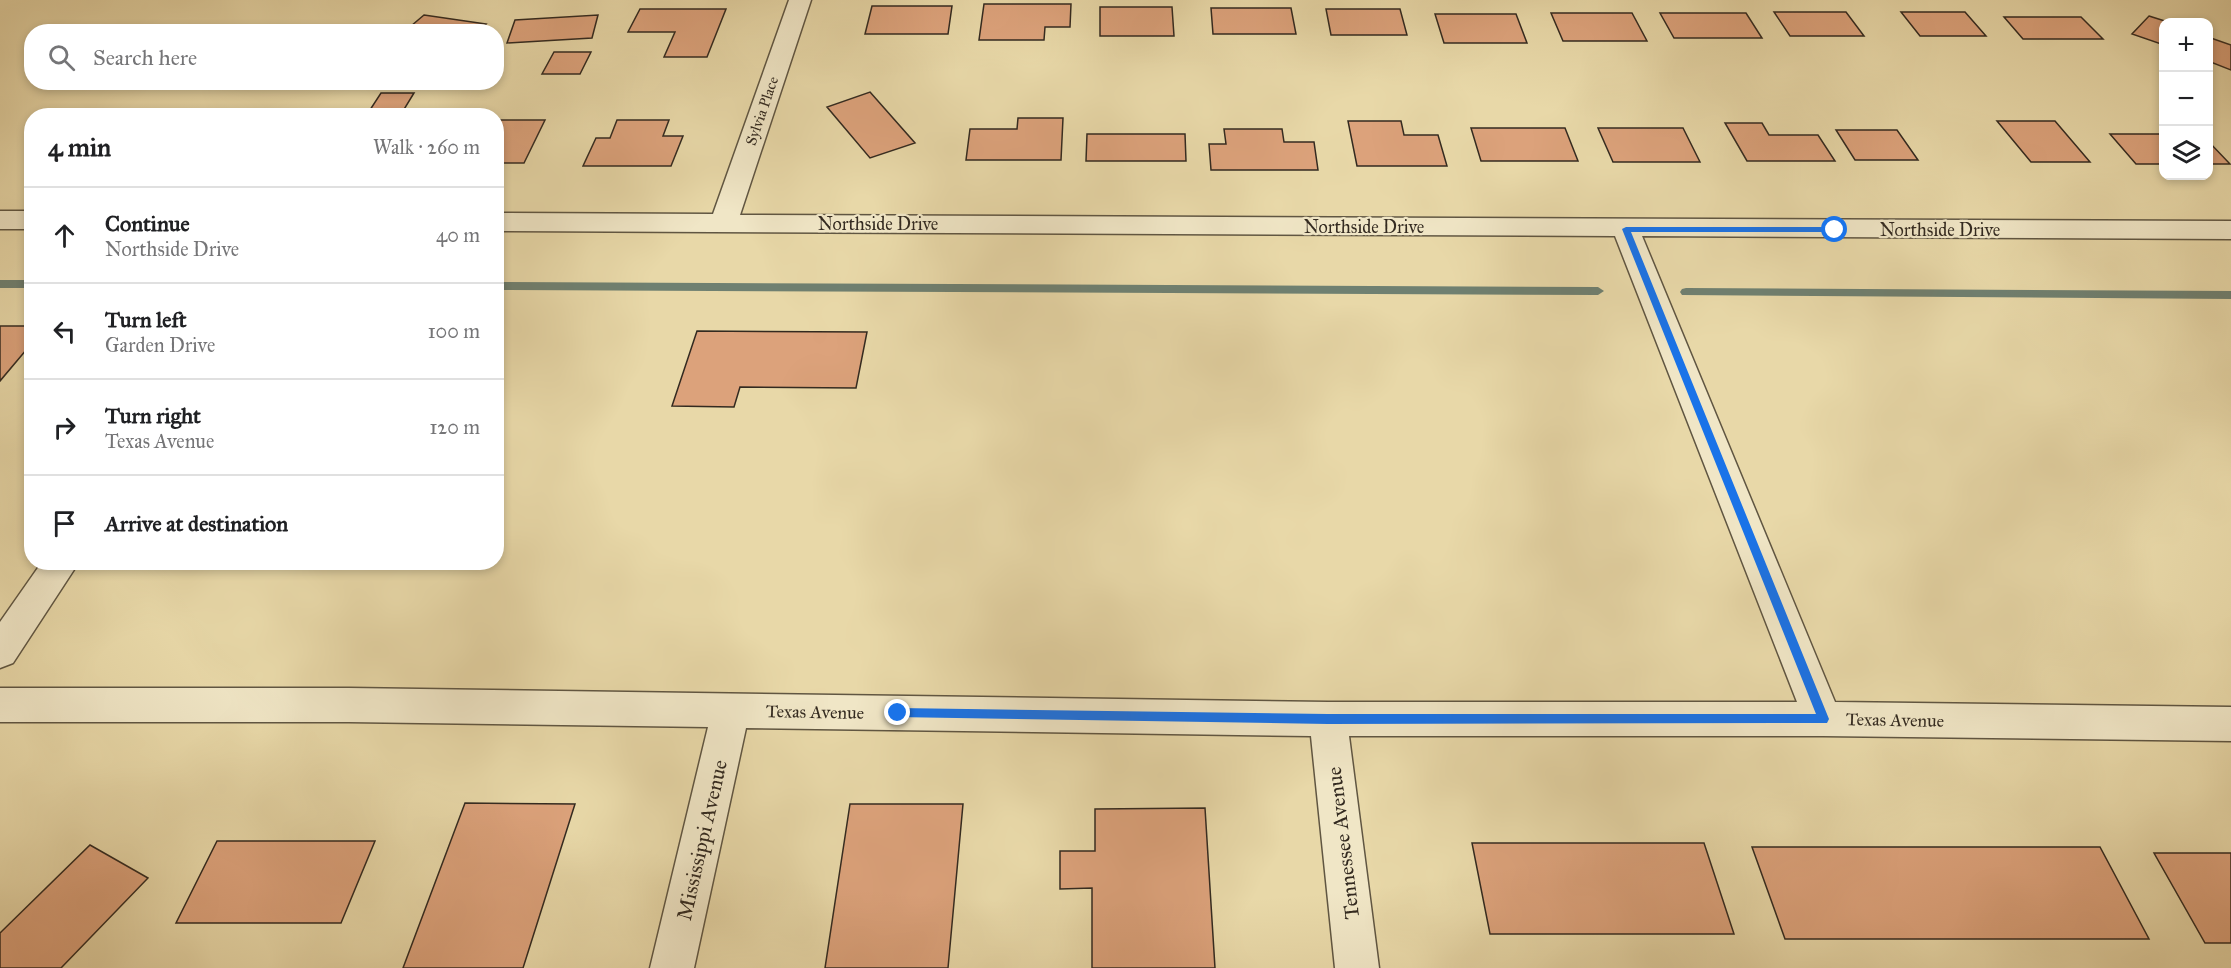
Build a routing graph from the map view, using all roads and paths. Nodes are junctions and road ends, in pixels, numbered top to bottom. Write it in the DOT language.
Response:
graph roads {
  1 [pos="800,0"];
  2 [pos="0,220"];
  3 [pos="24,220"];
  4 [pos="504,222"];
  5 [pos="724,223"];
  6 [pos="1626,229"];
  7 [pos="2231,230"];
  8 [pos="56,570"];
  9 [pos="0,652"];
  10 [pos="0,705"];
  11 [pos="731,711"];
  12 [pos="1328,719"];
  13 [pos="1823,719"];
  14 [pos="2231,724"];
  15 [pos="672,968"];
  16 [pos="1357,968"];
  1 -- 5 [label="street, Sylvia Place"];
  2 -- 3 [label="street"];
  4 -- 5 [label="street, Northside Drive"];
  5 -- 6 [label="street, Northside Drive"];
  6 -- 7 [label="street, Northside Drive"];
  6 -- 13 [label="street"];
  8 -- 9 [label="street"];
  10 -- 11 [label="street, Texas Avenue"];
  11 -- 12 [label="street, Texas Avenue"];
  11 -- 15 [label="street, Mississippi Avenue"];
  12 -- 13 [label="street, Texas Avenue"];
  12 -- 16 [label="street, Tennessee Avenue"];
  13 -- 14 [label="street, Texas Avenue"];
}
